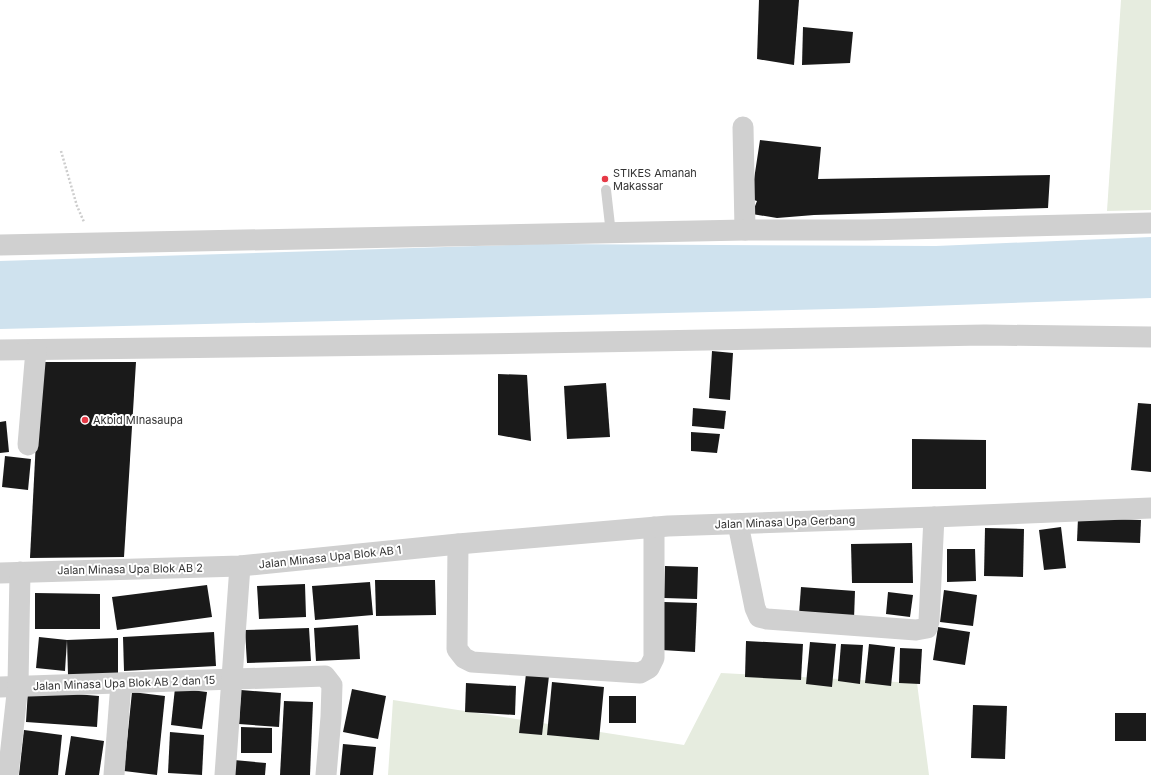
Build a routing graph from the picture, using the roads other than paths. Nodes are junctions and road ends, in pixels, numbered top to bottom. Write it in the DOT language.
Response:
graph roads {
  1 [pos="743,127"];
  2 [pos="606,190"];
  3 [pos="1151,222"];
  4 [pos="745,230"];
  5 [pos="611,234"];
  6 [pos="0,245"];
  7 [pos="1151,337"];
  8 [pos="0,350"];
  9 [pos="36,350"];
  10 [pos="28,445"];
  11 [pos="1151,508"];
  12 [pos="934,517"];
  13 [pos="738,524"];
  14 [pos="654,527"];
  15 [pos="458,544"];
  16 [pos="420,548"];
  17 [pos="240,566"];
  18 [pos="20,572"];
  19 [pos="0,573"];
  20 [pos="231,680"];
  21 [pos="121,683"];
  22 [pos="9,686"];
  23 [pos="8,775"];
  24 [pos="114,775"];
  25 [pos="225,775"];
  26 [pos="326,775"];
  1 -- 4 [label="street"];
  2 -- 5 [label="lane"];
  3 -- 4 [label="street"];
  4 -- 5 [label="street"];
  5 -- 6 [label="street"];
  7 -- 9 [label="street"];
  8 -- 9 [label="street"];
  9 -- 10 [label="street"];
  11 -- 12 [label="street, Jalan Minasa Upa Gerbang"];
  12 -- 13 [label="street, Jalan Minasa Upa Gerbang"];
  12 -- 13 [label="street"];
  13 -- 14 [label="street, Jalan Minasa Upa Gerbang"];
  14 -- 15 [label="street, Jalan Minasa Upa Gerbang"];
  14 -- 15 [label="street"];
  15 -- 16 [label="street, Jalan Minasa Upa Gerbang"];
  16 -- 17 [label="street, Jalan Minasa Upa Blok AB 1"];
  17 -- 18 [label="street, Jalan Minasa Upa Blok AB 2"];
  17 -- 20 [label="street"];
  18 -- 19 [label="street, Jalan Minasa Upa Blok AB 2"];
  18 -- 22 [label="street"];
  20 -- 21 [label="street, Jalan Minasa Upa Blok AB 2 dan 15"];
  20 -- 25 [label="street"];
  20 -- 26 [label="street, Jalan Minasa Upa Blok AB 2 dan 15"];
  21 -- 22 [label="street, Jalan Minasa Upa Blok AB 2 dan 15"];
  21 -- 24 [label="street"];
  22 -- 23 [label="street"];
}
